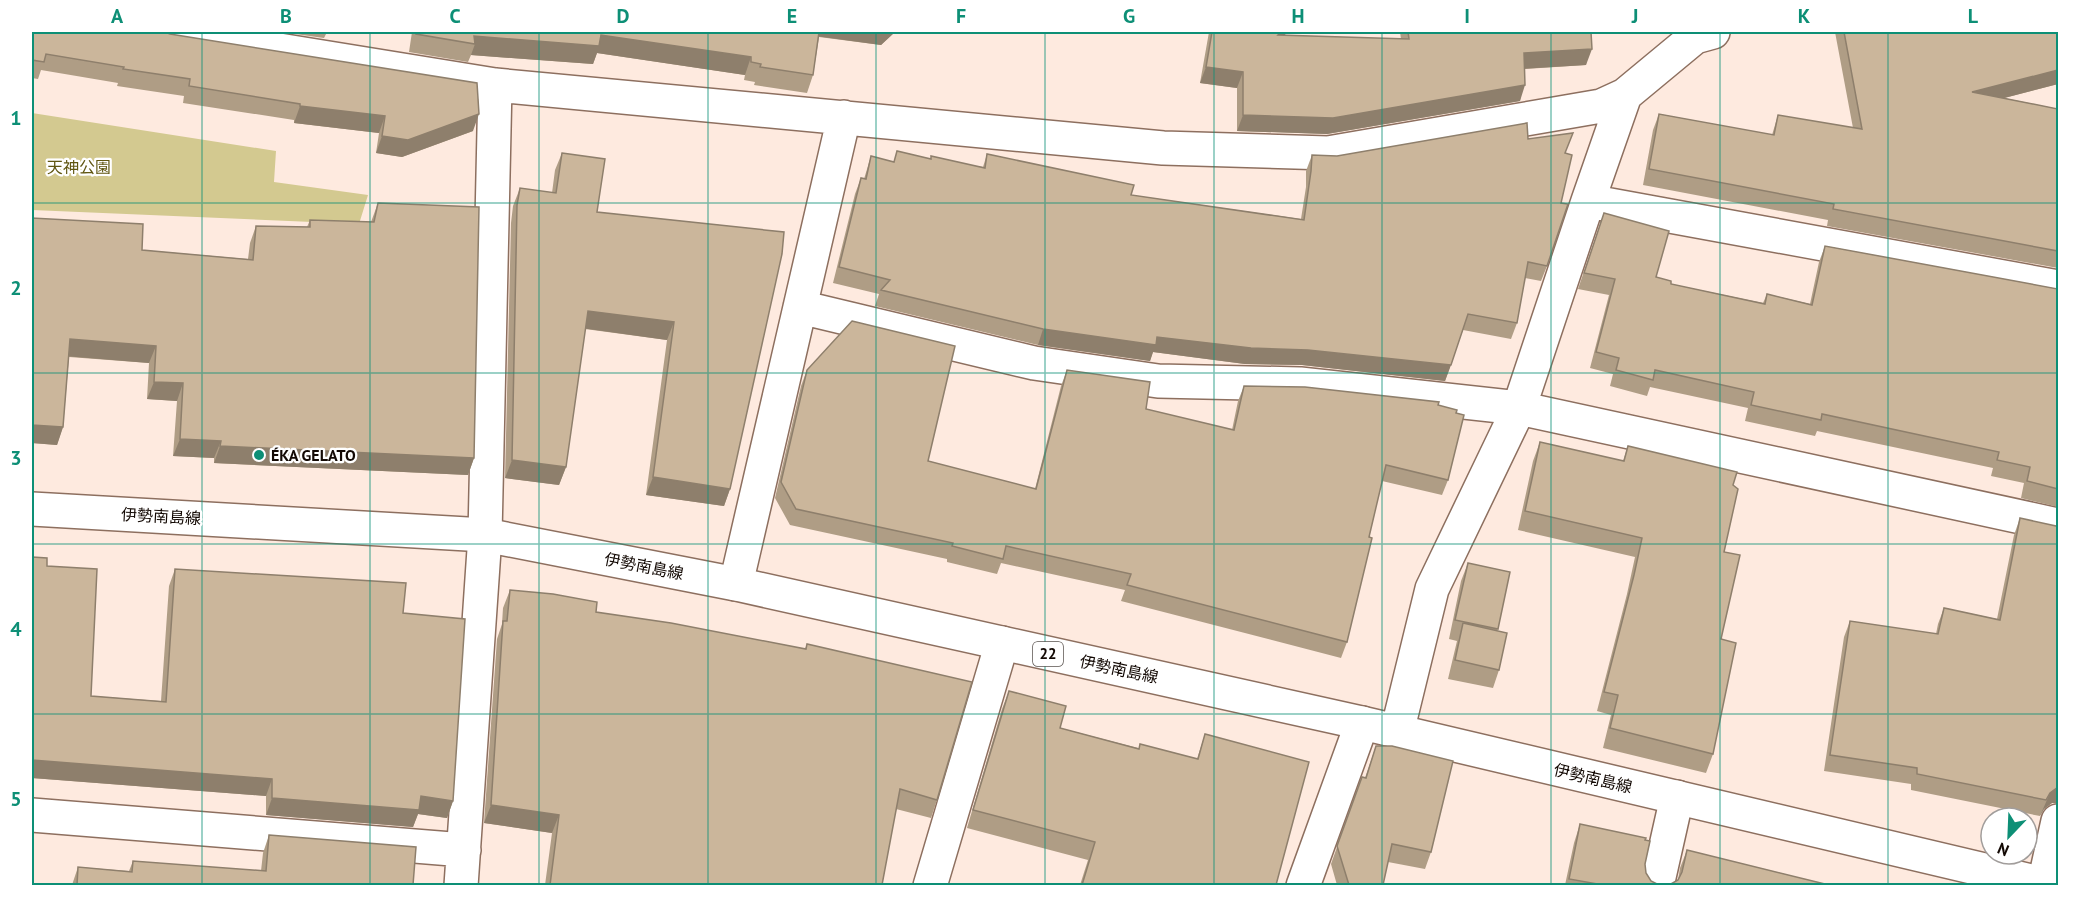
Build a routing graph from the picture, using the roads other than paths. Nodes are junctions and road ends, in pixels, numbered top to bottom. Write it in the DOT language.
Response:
graph roads {
  1 [pos="167,32"];
  2 [pos="1713,32"];
  3 [pos="495,84"];
  4 [pos="1625,95"];
  5 [pos="844,117"];
  6 [pos="1588,201"];
  7 [pos="2058,287"];
  8 [pos="800,307"];
  9 [pos="1519,408"];
  10 [pos="32,509"];
  11 [pos="2058,525"];
  12 [pos="485,535"];
  13 [pos="736,584"];
  14 [pos="1002,644"];
  15 [pos="1362,723"];
  16 [pos="1397,732"];
  17 [pos="1677,797"];
  18 [pos="32,815"];
  19 [pos="2058,821"];
  20 [pos="464,850"];
  21 [pos="461,885"];
  22 [pos="930,885"];
  23 [pos="1303,885"];
  24 [pos="1657,885"];
  25 [pos="2048,885"];
  1 -- 3 [label="street"];
  2 -- 4 [label="street"];
  3 -- 5 [label="street"];
  3 -- 12 [label="street"];
  4 -- 5 [label="street"];
  4 -- 6 [label="street"];
  5 -- 8 [label="street"];
  6 -- 7 [label="street"];
  6 -- 9 [label="street"];
  8 -- 9 [label="street"];
  8 -- 13 [label="street"];
  9 -- 11 [label="street"];
  9 -- 16 [label="street"];
  10 -- 12 [label="street, 伊勢南島線 / 22"];
  12 -- 13 [label="street, 伊勢南島線 / 22"];
  12 -- 20 [label="street"];
  13 -- 14 [label="street, 伊勢南島線 / 22"];
  14 -- 15 [label="street, 伊勢南島線 / 22"];
  14 -- 22 [label="street"];
  15 -- 16 [label="street, 伊勢南島線 / 22"];
  15 -- 23 [label="street"];
  16 -- 17 [label="street, 伊勢南島線 / 22"];
  17 -- 24 [label="street"];
  17 -- 25 [label="street, 伊勢南島線 / 22"];
  18 -- 20 [label="street"];
  19 -- 25 [label="street"];
  20 -- 21 [label="street"];
}
